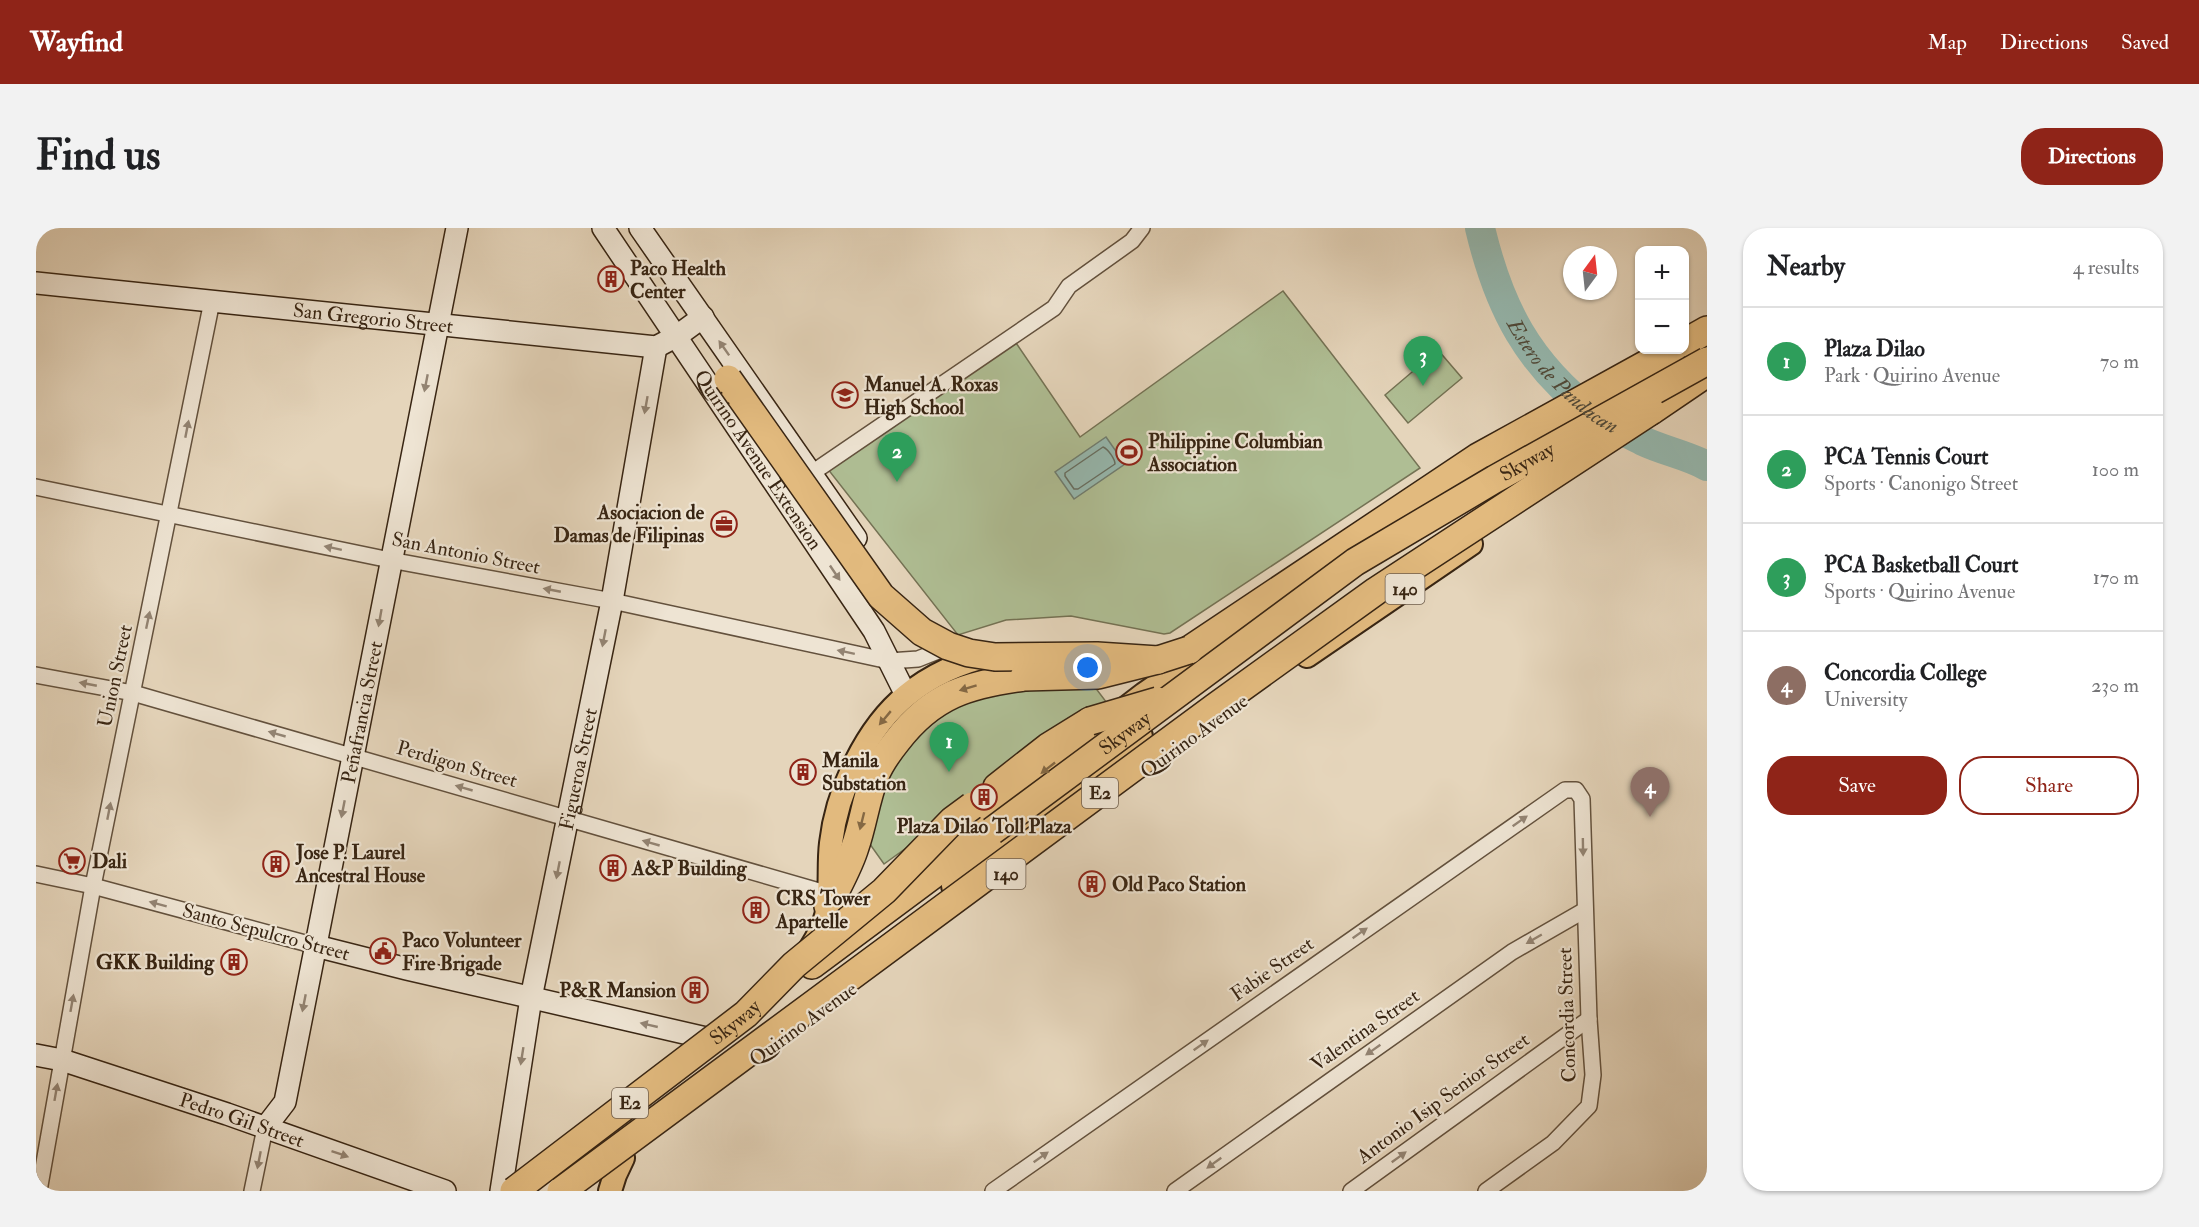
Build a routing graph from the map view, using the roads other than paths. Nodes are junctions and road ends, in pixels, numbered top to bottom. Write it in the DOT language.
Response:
graph roads {
  1 [pos="457,228"];
  2 [pos="603,228"];
  3 [pos="640,228"];
  4 [pos="1142,228"];
  5 [pos="36,283"];
  6 [pos="212,302"];
  7 [pos="703,317"];
  8 [pos="438,326"];
  9 [pos="1707,331"];
  10 [pos="677,336"];
  11 [pos="1689,341"];
  12 [pos="656,347"];
  13 [pos="1665,354"];
  14 [pos="1673,354"];
  15 [pos="1707,361"];
  16 [pos="1707,368"];
  17 [pos="1707,373"];
  18 [pos="729,378"];
  19 [pos="1707,387"];
  20 [pos="1654,416"];
  21 [pos="1558,426"];
  22 [pos="812,474"];
  23 [pos="36,487"];
  24 [pos="170,513"];
  25 [pos="390,560"];
  26 [pos="612,601"];
  27 [pos="1204,652"];
  28 [pos="1066,655"];
  29 [pos="944,660"];
  30 [pos="1158,660"];
  31 [pos="889,661"];
  32 [pos="36,675"];
  33 [pos="133,693"];
  34 [pos="1144,694"];
  35 [pos="912,705"];
  36 [pos="1160,717"];
  37 [pos="1177,747"];
  38 [pos="354,755"];
  39 [pos="997,787"];
  40 [pos="1576,790"];
  41 [pos="972,806"];
  42 [pos="567,819"];
  43 [pos="36,874"];
  44 [pos="93,886"];
  45 [pos="828,900"];
  46 [pos="1585,910"];
  47 [pos="316,946"];
  48 [pos="808,953"];
  49 [pos="531,998"];
  50 [pos="746,1014"];
  51 [pos="1589,1019"];
  52 [pos="795,1030"];
  53 [pos="706,1038"];
  54 [pos="36,1055"];
  55 [pos="62,1060"];
  56 [pos="265,1128"];
  57 [pos="623,1158"];
  58 [pos="39,1191"];
  59 [pos="252,1191"];
  60 [pos="445,1191"];
  61 [pos="501,1191"];
  62 [pos="514,1191"];
  63 [pos="521,1191"];
  64 [pos="561,1191"];
  65 [pos="580,1191"];
  66 [pos="610,1191"];
  67 [pos="993,1191"];
  68 [pos="1175,1191"];
  69 [pos="1351,1191"];
  70 [pos="1486,1191"];
  1 -- 8 [label="street, Peñafrancia Street"];
  2 -- 10 [label="street, Quirino Avenue Extension"];
  3 -- 7 [label="street, Quirino Avenue Extension"];
  4 -- 22 [label="street"];
  5 -- 6 [label="street, San Gregorio Street"];
  6 -- 8 [label="street, San Gregorio Street"];
  24 -- 6 [label="street, Union Street, one-way"];
  7 -- 10 [label="street"];
  22 -- 7 [label="street, Quirino Avenue Extension, one-way"];
  8 -- 12 [label="street, San Gregorio Street"];
  8 -- 25 [label="street, Peñafrancia Street, one-way"];
  9 -- 11 [label="highway"];
  10 -- 12 [label="street"];
  10 -- 31 [label="street, Quirino Avenue Extension, one-way"];
  12 -- 26 [label="street, Figueroa Street, one-way"];
  13 -- 30 [label="highway, bridge"];
  14 -- 21 [label="main road"];
  15 -- 50 [label="highway, Skyway / E2, bridge"];
  16 -- 20 [label="highway"];
  17 -- 20 [label="highway, Skyway / E2"];
  18 -- 30 [label="highway, bridge"];
  19 -- 20 [label="main road, Quirino Avenue / 140"];
  20 -- 37 [label="main road, Quirino Avenue / 140"];
  20 -- 64 [label="highway, Skyway / E2, bridge"];
  21 -- 27 [label="main road"];
  21 -- 39 [label="highway, bridge"];
  22 -- 29 [label="street, Quirino Avenue Extension"];
  23 -- 24 [label="street, San Antonio Street"];
  25 -- 24 [label="street, San Antonio Street, one-way"];
  33 -- 24 [label="street, Union Street, one-way"];
  26 -- 25 [label="street, San Antonio Street, one-way"];
  25 -- 38 [label="street, Peñafrancia Street, one-way"];
  31 -- 26 [label="street, San Antonio Street, one-way"];
  26 -- 42 [label="street, Figueroa Street, one-way"];
  27 -- 28 [label="main road"];
  27 -- 34 [label="main road"];
  28 -- 29 [label="main road"];
  28 -- 34 [label="main road"];
  29 -- 31 [label="street, San Antonio Street"];
  29 -- 35 [label="main road"];
  30 -- 35 [label="highway, one-way, bridge"];
  31 -- 35 [label="street, Quirino Avenue Extension"];
  33 -- 32 [label="street, Perdigon Street, one-way"];
  38 -- 33 [label="street, Perdigon Street, one-way"];
  44 -- 33 [label="street, Union Street, one-way"];
  34 -- 36 [label="main road"];
  34 -- 48 [label="main road, one-way"];
  35 -- 45 [label="highway, one-way"];
  36 -- 37 [label="main road"];
  36 -- 52 [label="main road"];
  37 -- 52 [label="main road, Quirino Avenue / 140"];
  42 -- 38 [label="street, Perdigon Street, one-way"];
  38 -- 47 [label="street, Peñafrancia Street, one-way"];
  40 -- 46 [label="street, Concordia Street, one-way"];
  67 -- 40 [label="street, Fabie Street, one-way"];
  41 -- 50 [label="highway, bridge"];
  45 -- 42 [label="street, Perdigon Street, one-way"];
  42 -- 49 [label="street, Figueroa Street, one-way"];
  43 -- 44 [label="street, Santo Sepulcro Street"];
  47 -- 44 [label="street, Santo Sepulcro Street, one-way"];
  55 -- 44 [label="street, Union Street, one-way"];
  45 -- 48 [label="main road"];
  46 -- 51 [label="street, Concordia Street"];
  46 -- 68 [label="street, Valentina Street, one-way"];
  47 -- 49 [label="street, Santo Sepulcro Street"];
  47 -- 56 [label="street, Peñafrancia Street, one-way"];
  48 -- 53 [label="main road"];
  53 -- 49 [label="street, Santo Sepulcro Street, one-way"];
  49 -- 61 [label="street, Figueroa Street, one-way"];
  50 -- 62 [label="highway, Skyway / E2, bridge"];
  69 -- 51 [label="street, Antonio Isip Senior Street, one-way"];
  51 -- 70 [label="street, Concordia Street"];
  52 -- 57 [label="main road, Quirino Avenue / 140"];
  53 -- 63 [label="main road"];
  54 -- 55 [label="street, Pedro Gil Street"];
  55 -- 56 [label="street, Pedro Gil Street"];
  58 -- 55 [label="street, Union Street, one-way"];
  56 -- 59 [label="street, Peñafrancia Street, one-way"];
  56 -- 60 [label="street, Pedro Gil Street, one-way"];
  57 -- 65 [label="main road, Quirino Avenue / 140"];
  57 -- 66 [label="main road"];
}
